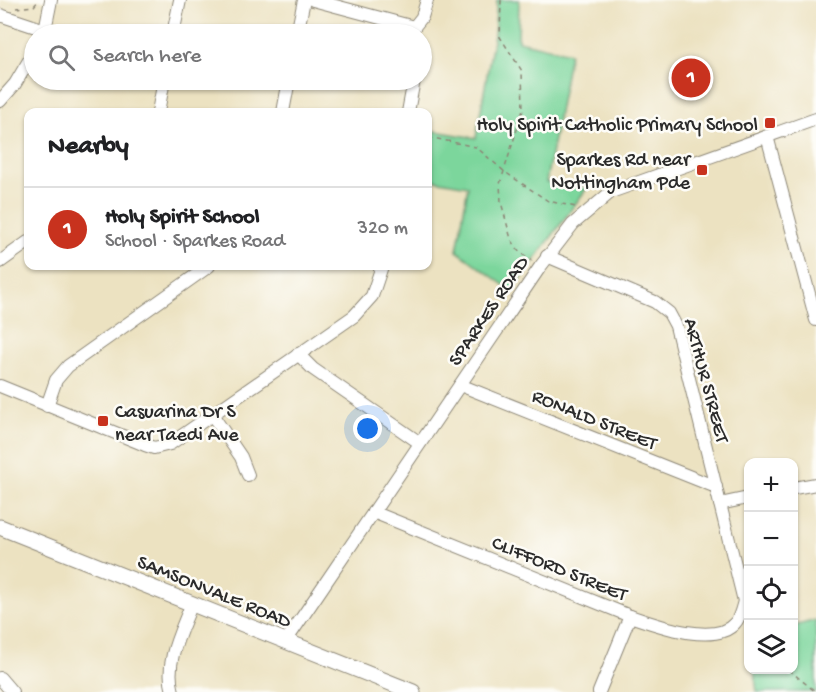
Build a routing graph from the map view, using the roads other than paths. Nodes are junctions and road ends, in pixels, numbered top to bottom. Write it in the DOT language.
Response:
graph roads {
  1 [pos="51,0"];
  2 [pos="180,0"];
  3 [pos="304,0"];
  4 [pos="313,0"];
  5 [pos="427,0"];
  6 [pos="4,11"];
  7 [pos="29,24"];
  8 [pos="46,24"];
  9 [pos="175,24"];
  10 [pos="299,24"];
  11 [pos="394,24"];
  12 [pos="419,24"];
  13 [pos="24,69"];
  14 [pos="162,90"];
  15 [pos="287,90"];
  16 [pos="412,90"];
  17 [pos="0,101"];
  18 [pos="159,108"];
  19 [pos="284,108"];
  20 [pos="409,108"];
  21 [pos="816,118"];
  22 [pos="767,136"];
  23 [pos="24,245"];
  24 [pos="0,262"];
  25 [pos="544,262"];
  26 [pos="203,270"];
  27 [pos="381,270"];
  28 [pos="816,320"];
  29 [pos="298,354"];
  30 [pos="459,385"];
  31 [pos="0,386"];
  32 [pos="46,406"];
  33 [pos="213,416"];
  34 [pos="420,443"];
  35 [pos="248,476"];
  36 [pos="816,484"];
  37 [pos="716,487"];
  38 [pos="798,487"];
  39 [pos="744,499"];
  40 [pos="720,504"];
  41 [pos="373,512"];
  42 [pos="0,527"];
  43 [pos="192,603"];
  44 [pos="630,616"];
  45 [pos="736,623"];
  46 [pos="286,641"];
  47 [pos="0,678"];
  48 [pos="12,692"];
  49 [pos="173,692"];
  50 [pos="413,692"];
  51 [pos="598,692"];
  1 -- 8 [label="street"];
  2 -- 9 [label="street"];
  3 -- 10 [label="street"];
  4 -- 11 [label="street"];
  5 -- 12 [label="street"];
  6 -- 7 [label="street"];
  13 -- 17 [label="street"];
  14 -- 18 [label="street"];
  15 -- 19 [label="street"];
  16 -- 20 [label="street"];
  21 -- 22 [label="street, SPARKES ROAD"];
  22 -- 25 [label="street, SPARKES ROAD"];
  22 -- 28 [label="street"];
  23 -- 24 [label="street"];
  25 -- 30 [label="street, SPARKES ROAD"];
  25 -- 37 [label="street, ARTHUR STREET"];
  26 -- 32 [label="street"];
  27 -- 29 [label="street"];
  29 -- 33 [label="street"];
  29 -- 34 [label="street"];
  30 -- 34 [label="street, SPARKES ROAD"];
  30 -- 37 [label="street, RONALD STREET"];
  31 -- 32 [label="street"];
  32 -- 33 [label="street"];
  33 -- 35 [label="street"];
  34 -- 41 [label="street, SPARKES ROAD"];
  36 -- 38 [label="street"];
  37 -- 40 [label="street, ARTHUR STREET"];
  39 -- 40 [label="street"];
  40 -- 45 [label="street, ARTHUR STREET"];
  41 -- 44 [label="street, CLIFFORD STREET"];
  41 -- 46 [label="street, SPARKES ROAD"];
  42 -- 43 [label="main road, SAMSONVALE ROAD"];
  43 -- 46 [label="main road, SAMSONVALE ROAD"];
  43 -- 49 [label="street"];
  44 -- 45 [label="street, CLIFFORD STREET"];
  44 -- 51 [label="street"];
  46 -- 50 [label="main road, SAMSONVALE ROAD"];
  47 -- 48 [label="street"];
}
